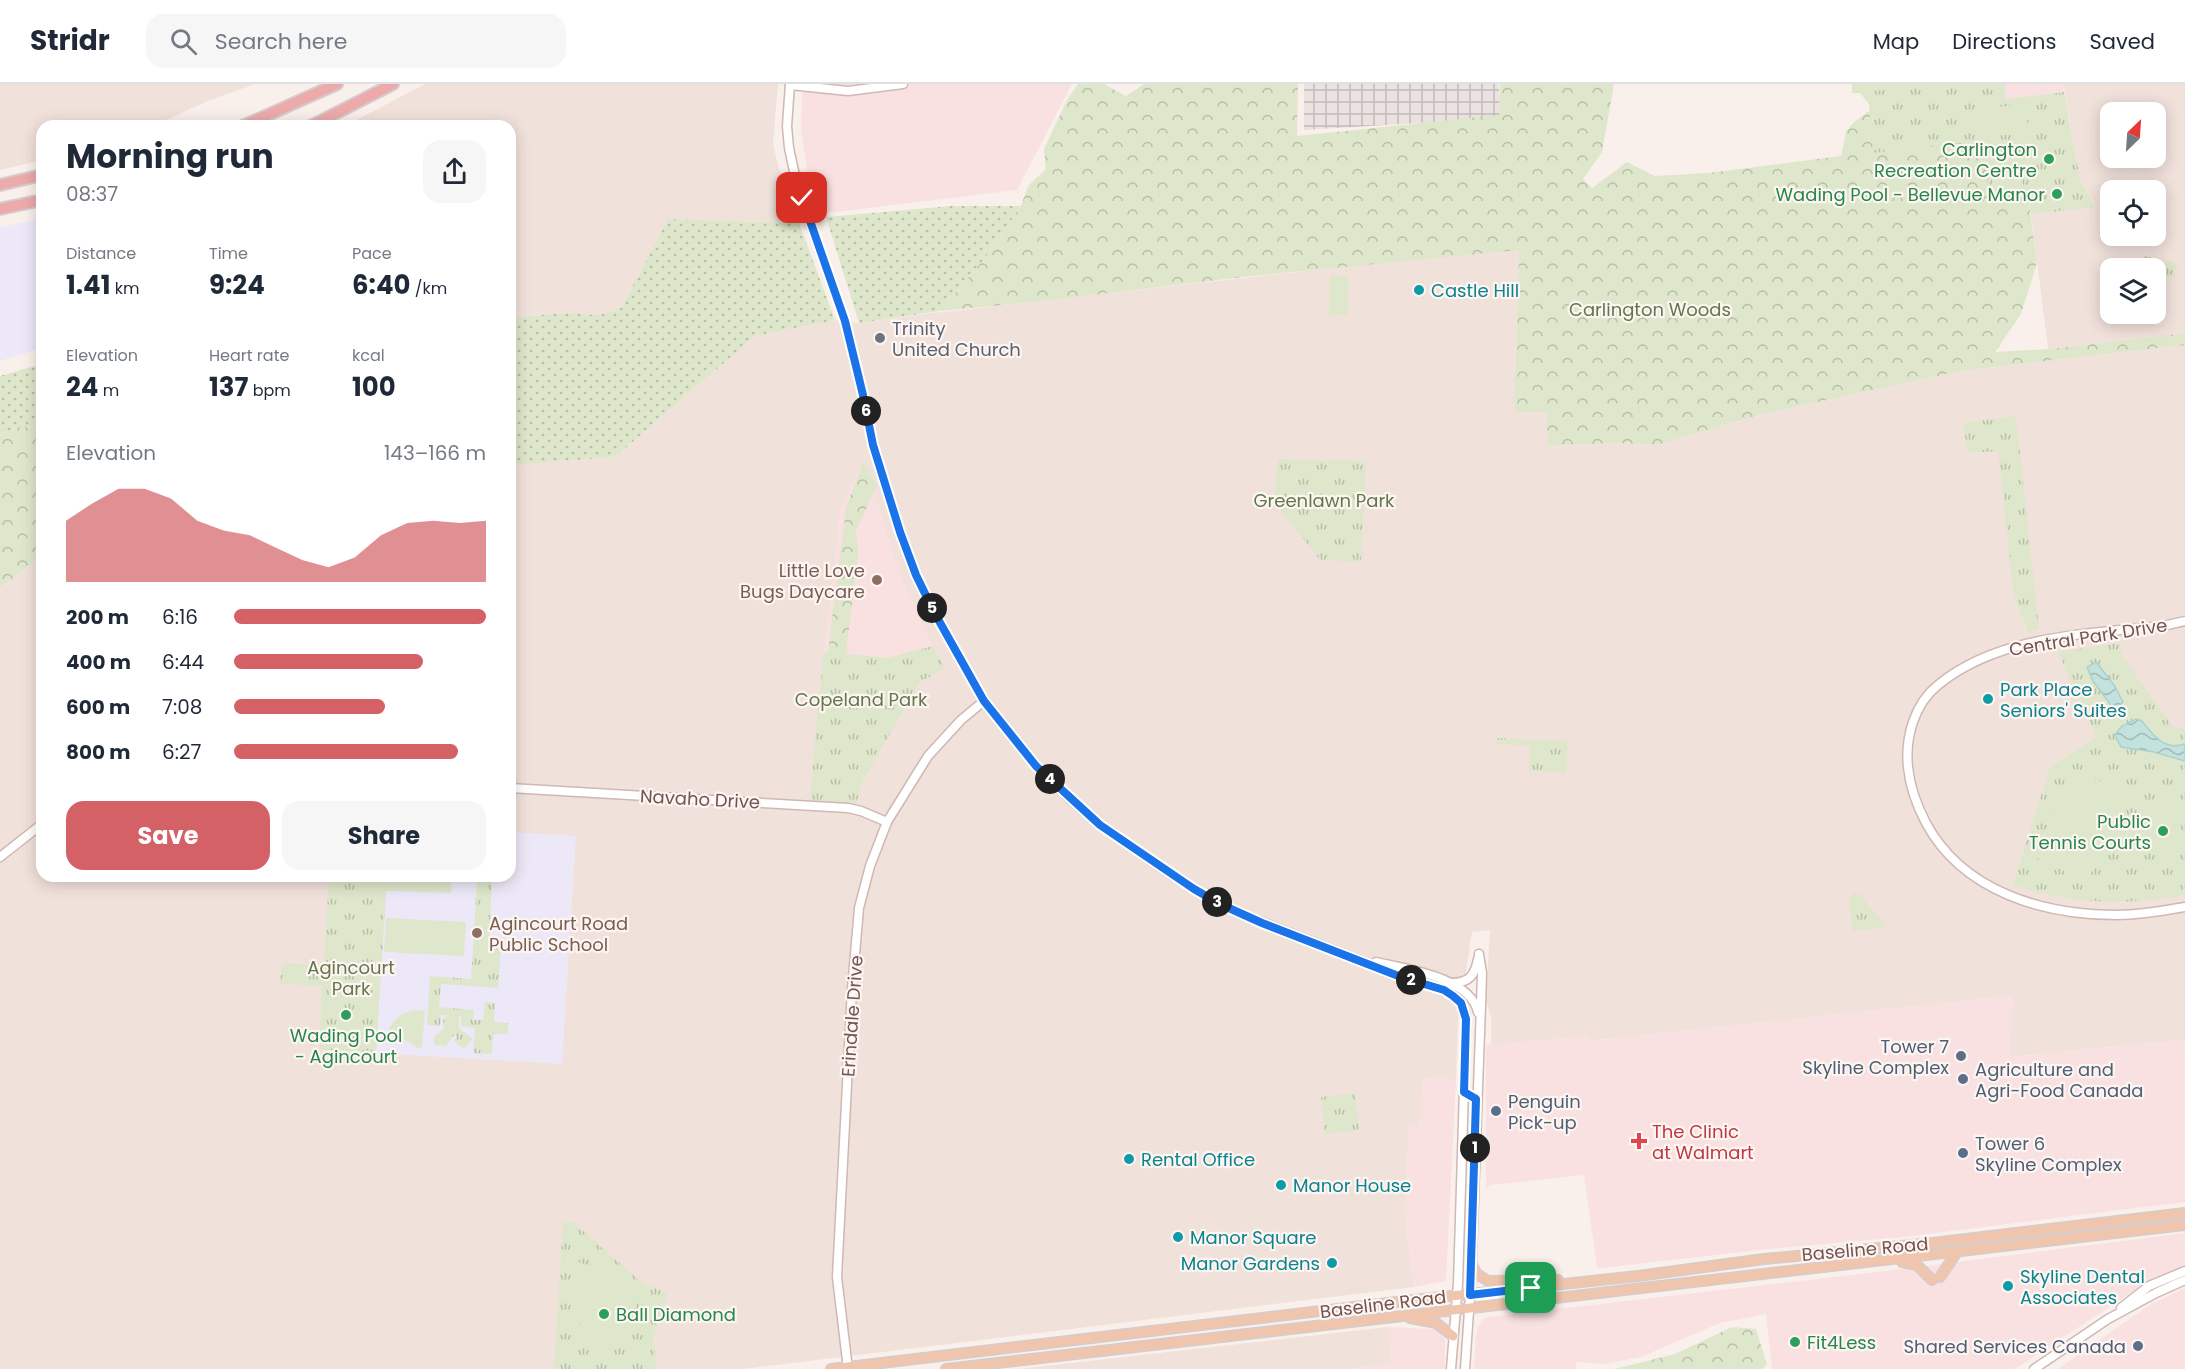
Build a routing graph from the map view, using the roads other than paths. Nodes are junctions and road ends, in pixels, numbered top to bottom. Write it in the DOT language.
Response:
graph roads {
  1 [pos="337,84"];
  2 [pos="393,84"];
  3 [pos="903,84"];
  4 [pos="790,85"];
  5 [pos="256,120"];
  6 [pos="323,120"];
  7 [pos="36,176"];
  8 [pos="0,185"];
  9 [pos="36,201"];
  10 [pos="0,209"];
  11 [pos="2185,621"];
  12 [pos="984,701"];
  13 [pos="516,788"];
  14 [pos="887,822"];
  15 [pos="36,829"];
  16 [pos="0,857"];
  17 [pos="2185,907"];
  18 [pos="1358,959"];
  19 [pos="1451,983"];
  20 [pos="1479,1019"];
  21 [pos="1464,1092"];
  22 [pos="1476,1099"];
  23 [pos="2185,1213"];
  24 [pos="2116,1221"];
  25 [pos="2185,1225"];
  26 [pos="2036,1231"];
  27 [pos="2118,1234"];
  28 [pos="1932,1243"];
  29 [pos="2038,1243"];
  30 [pos="1957,1252"];
  31 [pos="1933,1255"];
  32 [pos="1776,1258"];
  33 [pos="1882,1261"];
  34 [pos="1471,1263"];
  35 [pos="2185,1271"];
  36 [pos="1778,1272"];
  37 [pos="2185,1280"];
  38 [pos="1584,1281"];
  39 [pos="1456,1295"];
  40 [pos="1470,1295"];
  41 [pos="1469,1307"];
  42 [pos="1455,1309"];
  43 [pos="1399,1316"];
  44 [pos="2108,1319"];
  45 [pos="1228,1322"];
  46 [pos="1229,1335"];
  47 [pos="1453,1336"];
  48 [pos="848,1368"];
  49 [pos="831,1369"];
  50 [pos="946,1369"];
  51 [pos="1451,1369"];
  52 [pos="1465,1369"];
  53 [pos="2034,1369"];
  1 -- 5 [label="highway"];
  2 -- 6 [label="highway"];
  3 -- 4 [label="main road"];
  4 -- 12 [label="main road"];
  7 -- 8 [label="highway"];
  9 -- 10 [label="highway"];
  11 -- 17 [label="main road, Central Park Drive"];
  12 -- 14 [label="main road, Erindale Drive"];
  12 -- 18 [label="main road"];
  13 -- 14 [label="main road, Navaho Drive"];
  14 -- 48 [label="main road, Erindale Drive"];
  15 -- 16 [label="main road"];
  18 -- 19 [label="main road"];
  18 -- 21 [label="main road"];
  19 -- 20 [label="main road"];
  19 -- 20 [label="main road"];
  20 -- 22 [label="main road"];
  21 -- 22 [label="main road"];
  21 -- 39 [label="main road"];
  22 -- 34 [label="main road"];
  23 -- 24 [label="main road, Baseline Road"];
  24 -- 26 [label="main road, Baseline Road"];
  24 -- 27 [label="main road"];
  25 -- 27 [label="main road, Baseline Road"];
  26 -- 28 [label="main road, Baseline Road"];
  26 -- 29 [label="main road"];
  27 -- 29 [label="main road, Baseline Road"];
  28 -- 31 [label="main road"];
  28 -- 32 [label="main road, Baseline Road"];
  29 -- 30 [label="main road, Baseline Road"];
  30 -- 31 [label="main road, Baseline Road"];
  30 -- 33 [label="main road"];
  31 -- 33 [label="main road, Baseline Road"];
  32 -- 36 [label="main road"];
  32 -- 38 [label="main road, Baseline Road"];
  33 -- 36 [label="main road, Baseline Road"];
  34 -- 38 [label="main road"];
  34 -- 40 [label="main road"];
  35 -- 44 [label="main road"];
  36 -- 41 [label="main road, Baseline Road"];
  37 -- 44 [label="main road"];
  38 -- 40 [label="main road, Baseline Road"];
  39 -- 40 [label="main road, Baseline Road"];
  39 -- 42 [label="main road"];
  39 -- 45 [label="main road, Baseline Road"];
  40 -- 41 [label="main road"];
  41 -- 42 [label="main road, Baseline Road"];
  41 -- 52 [label="main road"];
  42 -- 43 [label="main road, Baseline Road"];
  42 -- 47 [label="main road"];
  43 -- 46 [label="main road, Baseline Road"];
  43 -- 47 [label="main road"];
  44 -- 53 [label="main road"];
  45 -- 46 [label="main road"];
  45 -- 48 [label="main road, Baseline Road"];
  46 -- 50 [label="main road, Baseline Road"];
  47 -- 51 [label="main road"];
  48 -- 49 [label="main road, Baseline Road"];
}
